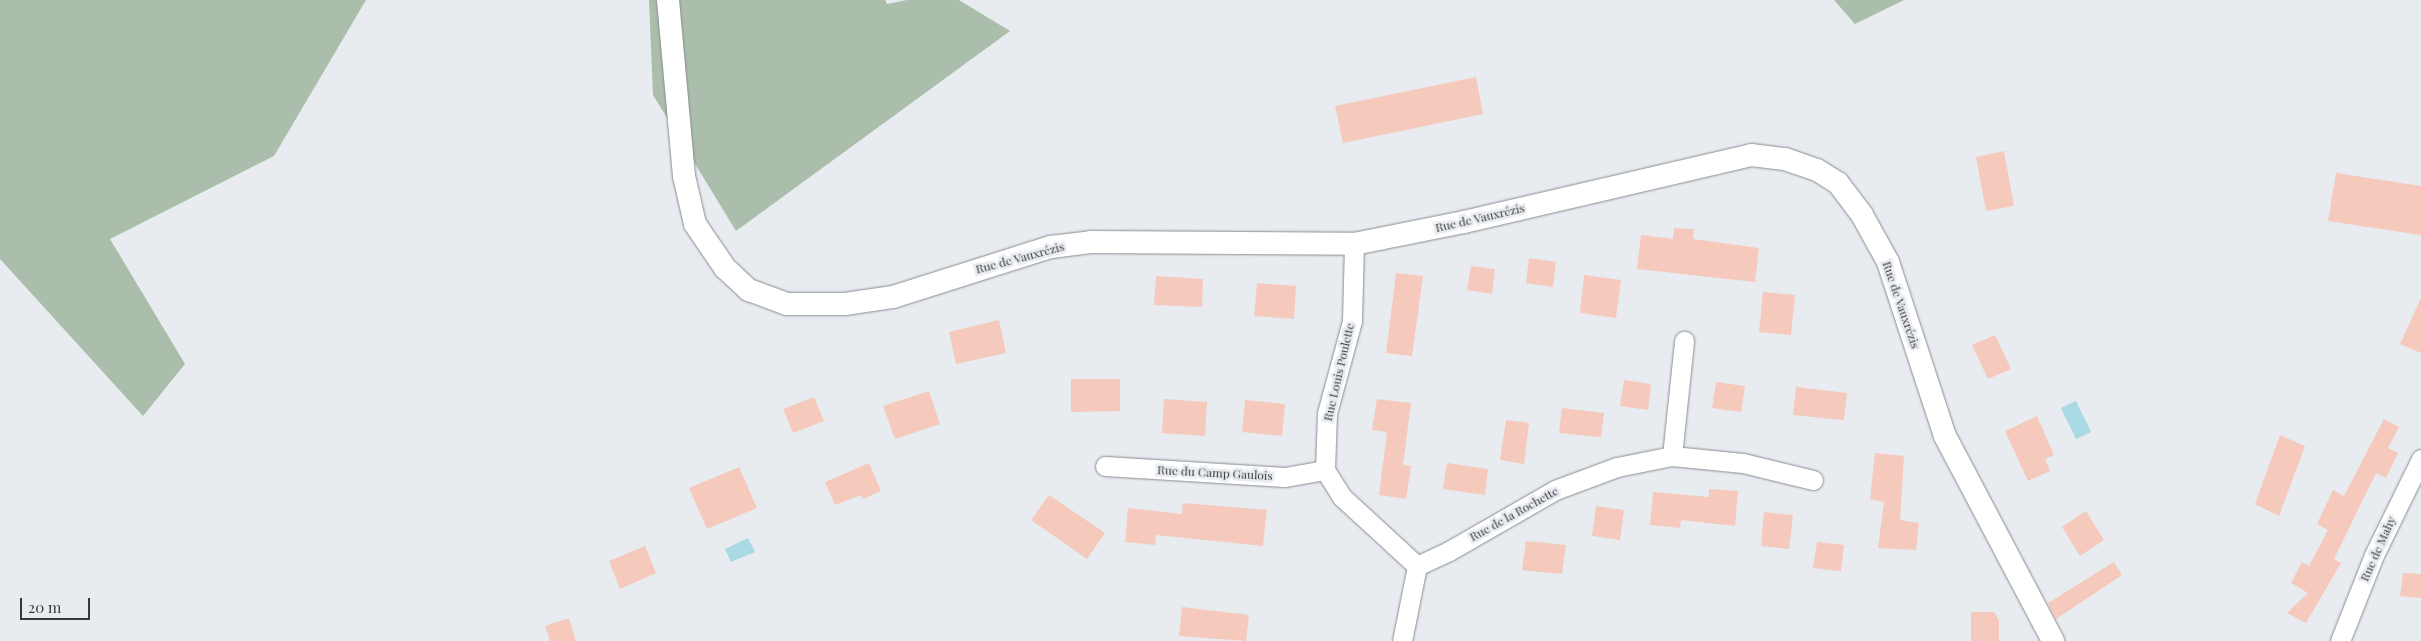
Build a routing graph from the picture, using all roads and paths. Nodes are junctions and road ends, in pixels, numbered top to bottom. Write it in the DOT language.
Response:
graph roads {
  1 [pos="668,0"];
  2 [pos="1354,244"];
  3 [pos="1684,341"];
  4 [pos="1672,456"];
  5 [pos="2421,459"];
  6 [pos="1105,466"];
  7 [pos="1325,470"];
  8 [pos="1813,480"];
  9 [pos="1417,566"];
  10 [pos="1402,641"];
  11 [pos="2053,641"];
  12 [pos="2340,641"];
  1 -- 2 [label="street, Rue de Vauxrézis"];
  2 -- 7 [label="street, Rue Louis Poulette"];
  2 -- 11 [label="street, Rue de Vauxrézis"];
  3 -- 4 [label="street"];
  4 -- 8 [label="street, Rue de la Rochette"];
  4 -- 9 [label="street, Rue de la Rochette"];
  5 -- 12 [label="street, Rue de Mahy"];
  6 -- 7 [label="street, Rue du Camp Gaulois"];
  7 -- 9 [label="street"];
  9 -- 10 [label="street"];
}
